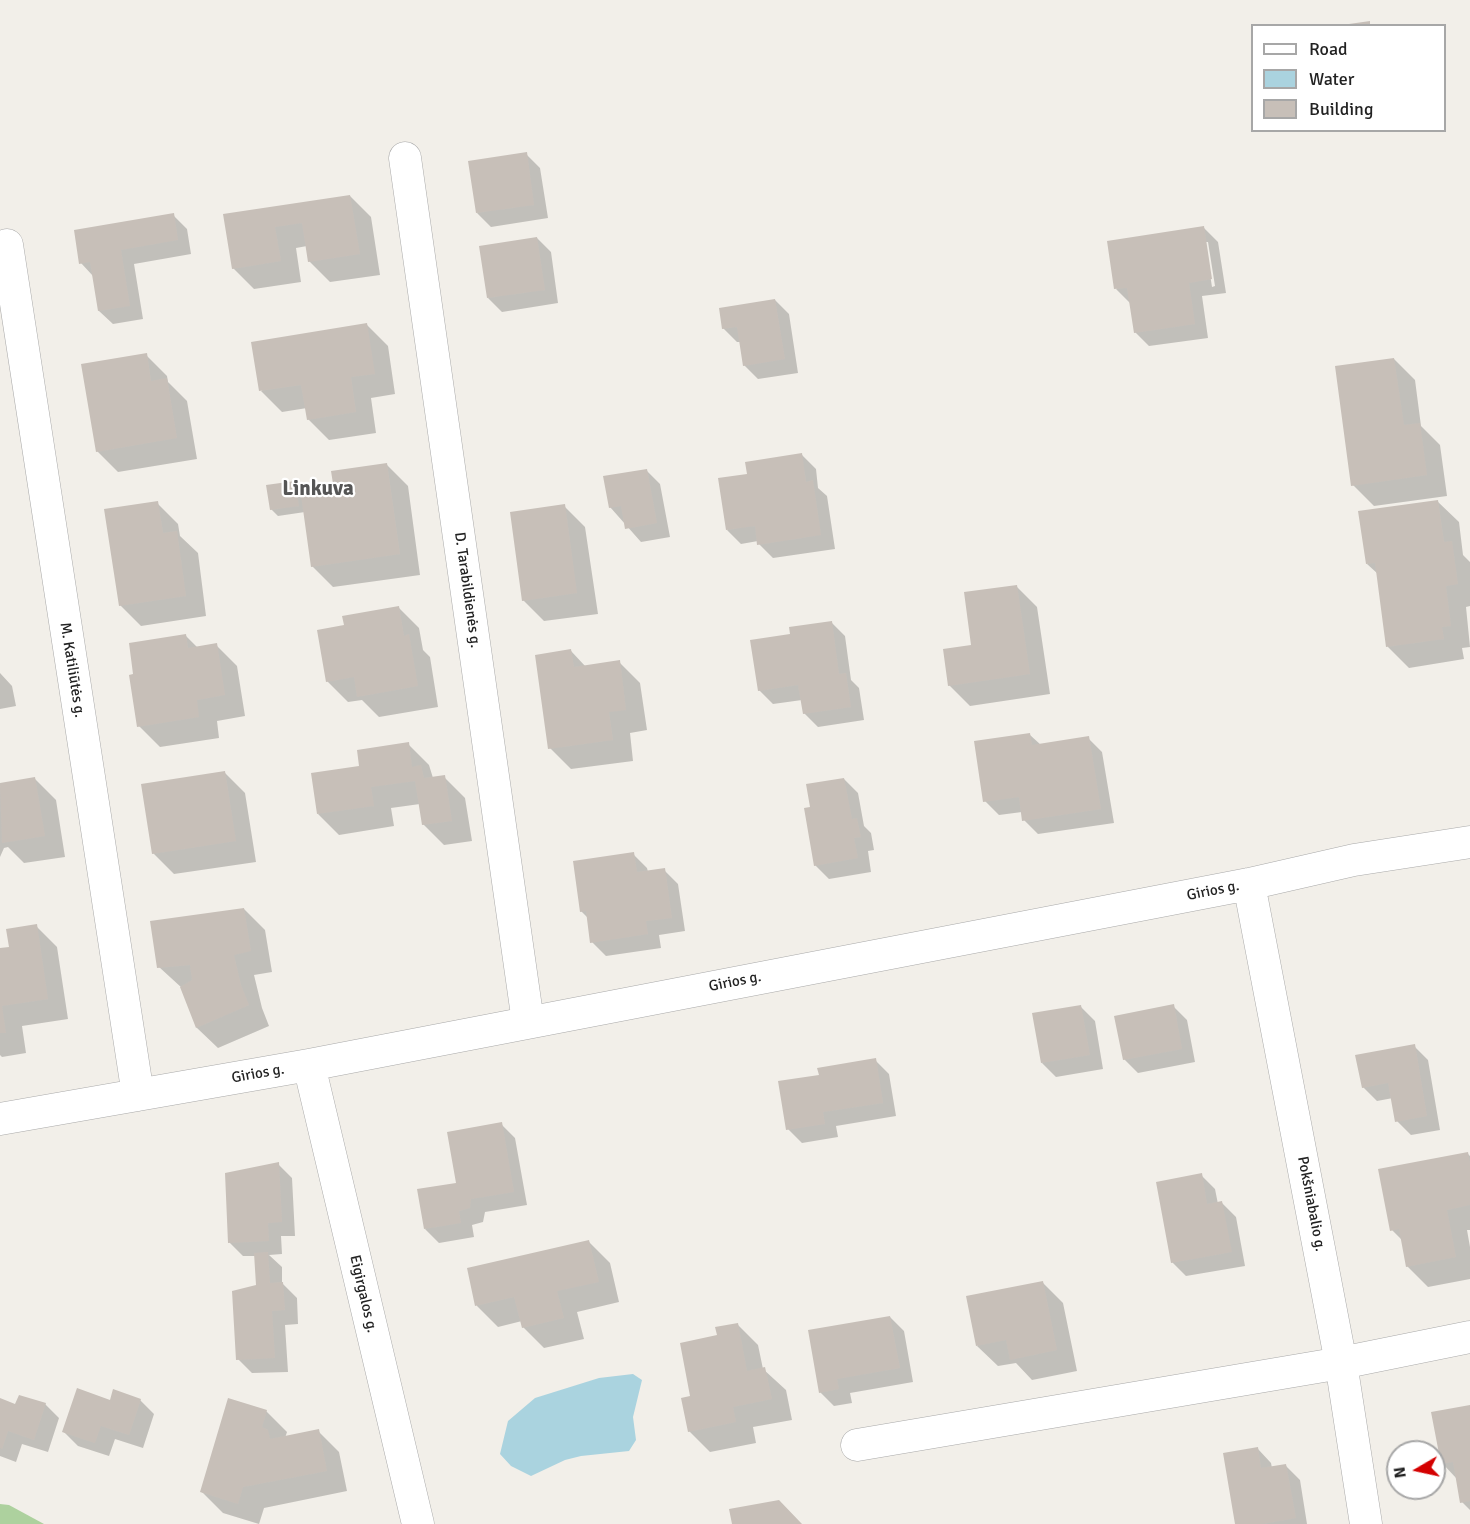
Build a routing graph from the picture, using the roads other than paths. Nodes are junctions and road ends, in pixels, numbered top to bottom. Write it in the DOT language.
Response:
graph roads {
  1 [pos="405,158"];
  2 [pos="7,245"];
  3 [pos="1470,842"];
  4 [pos="1250,884"];
  5 [pos="528,1022"];
  6 [pos="309,1065"];
  7 [pos="138,1095"];
  8 [pos="0,1119"];
  9 [pos="1470,1336"];
  10 [pos="1341,1364"];
  11 [pos="857,1445"];
  12 [pos="418,1524"];
  13 [pos="1366,1524"];
  1 -- 5 [label="street, D. Tarabildienės g."];
  2 -- 7 [label="street, M. Katiliūtės g."];
  3 -- 4 [label="street, Girios g."];
  4 -- 5 [label="street, Girios g."];
  4 -- 10 [label="street, Pokšniabalio g."];
  5 -- 6 [label="street, Girios g."];
  6 -- 7 [label="street, Girios g."];
  6 -- 12 [label="street, Eigirgalos g."];
  7 -- 8 [label="street, Girios g."];
  9 -- 10 [label="street"];
  10 -- 11 [label="street"];
  10 -- 13 [label="street, Pokšniabalio g."];
}
